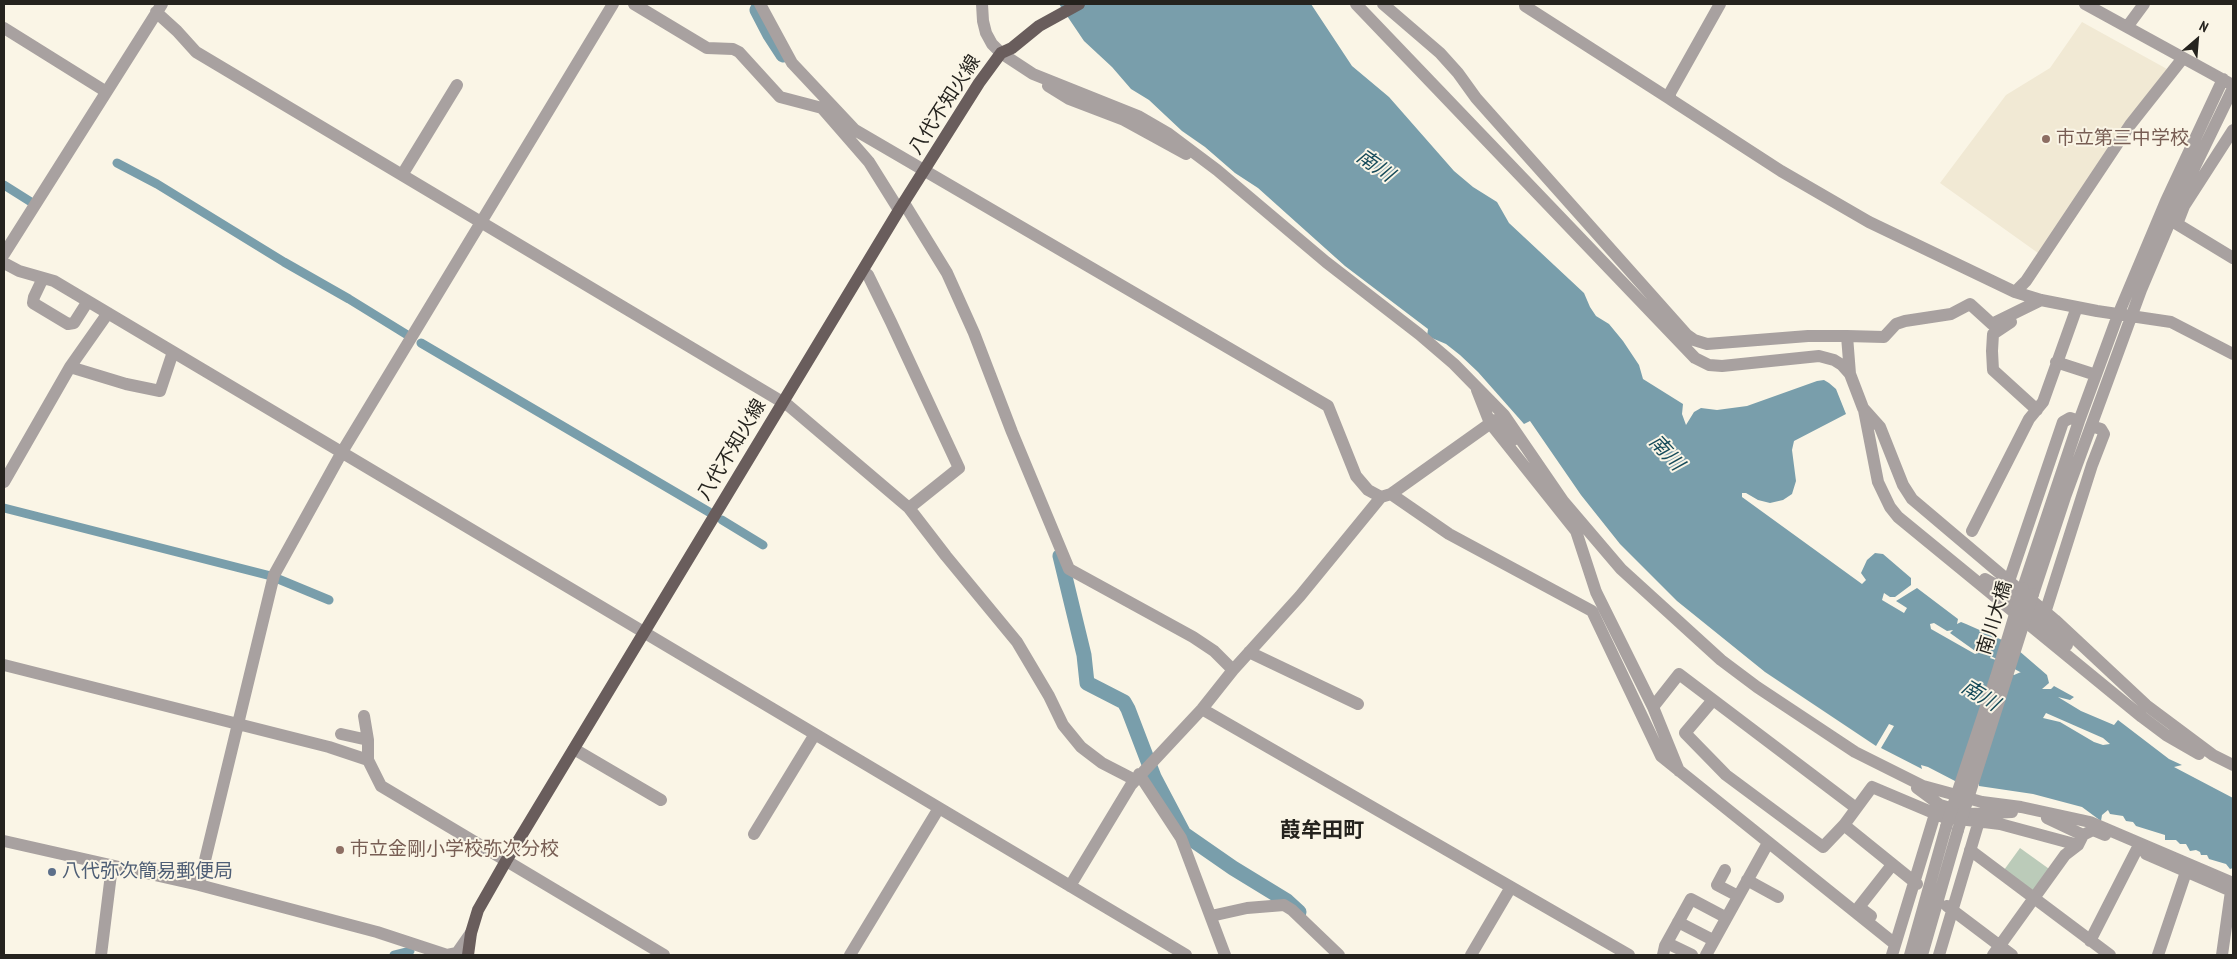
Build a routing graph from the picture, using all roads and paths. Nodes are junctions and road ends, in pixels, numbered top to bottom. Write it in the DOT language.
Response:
graph roads {
  1 [pos="613,4"];
  2 [pos="634,4"];
  3 [pos="760,4"];
  4 [pos="982,4"];
  5 [pos="1079,4"];
  6 [pos="1356,4"];
  7 [pos="1383,4"];
  8 [pos="1525,4"];
  9 [pos="1720,4"];
  10 [pos="2144,4"];
  11 [pos="2088,5"];
  12 [pos="159,8"];
  13 [pos="2127,27"];
  14 [pos="4,28"];
  15 [pos="1006,51"];
  16 [pos="2183,58"];
  17 [pos="2230,84"];
  18 [pos="457,85"];
  19 [pos="105,91"];
  20 [pos="1670,99"];
  21 [pos="2233,130"];
  22 [pos="923,171"];
  23 [pos="402,175"];
  24 [pos="2186,194"];
  25 [pos="902,206"];
  26 [pos="482,222"];
  27 [pos="2173,222"];
  28 [pos="4,254"];
  29 [pos="2233,258"];
  30 [pos="4,263"];
  31 [pos="863,271"];
  32 [pos="44,278"];
  33 [pos="2015,292"];
  34 [pos="2041,300"];
  35 [pos="88,301"];
  36 [pos="2077,307"];
  37 [pos="108,313"];
  38 [pos="2016,313"];
  39 [pos="2124,316"];
  40 [pos="1847,336"];
  41 [pos="173,352"];
  42 [pos="2233,354"];
  43 [pos="2056,362"];
  44 [pos="70,367"];
  45 [pos="1850,374"];
  46 [pos="2096,375"];
  47 [pos="1473,382"];
  48 [pos="783,402"];
  49 [pos="1863,408"];
  50 [pos="2037,410"];
  51 [pos="1490,423"];
  52 [pos="2085,423"];
  53 [pos="1529,451"];
  54 [pos="342,452"];
  55 [pos="4,482"];
  56 [pos="1386,496"];
  57 [pos="909,508"];
  58 [pos="1972,531"];
  59 [pos="2009,581"];
  60 [pos="2045,612"];
  61 [pos="645,632"];
  62 [pos="1249,652"];
  63 [pos="4,665"];
  64 [pos="1233,670"];
  65 [pos="1712,700"];
  66 [pos="1358,704"];
  67 [pos="1653,707"];
  68 [pos="1202,709"];
  69 [pos="364,716"];
  70 [pos="238,725"];
  71 [pos="341,734"];
  72 [pos="815,734"];
  73 [pos="368,740"];
  74 [pos="574,749"];
  75 [pos="368,760"];
  76 [pos="2233,765"];
  77 [pos="1680,773"];
  78 [pos="2233,773"];
  79 [pos="1139,774"];
  80 [pos="1903,777"];
  81 [pos="661,800"];
  82 [pos="939,808"];
  83 [pos="1856,808"];
  84 [pos="2036,810"];
  85 [pos="1935,814"];
  86 [pos="1979,818"];
  87 [pos="1844,825"];
  88 [pos="1952,829"];
  89 [pos="754,834"];
  90 [pos="2081,840"];
  91 [pos="4,841"];
  92 [pos="1768,843"];
  93 [pos="1970,850"];
  94 [pos="2137,850"];
  95 [pos="506,861"];
  96 [pos="1892,865"];
  97 [pos="112,866"];
  98 [pos="1725,870"];
  99 [pos="2186,872"];
  100 [pos="1747,880"];
  101 [pos="1915,883"];
  102 [pos="200,885"];
  103 [pos="1070,886"];
  104 [pos="1510,887"];
  105 [pos="2232,889"];
  106 [pos="1738,896"];
  107 [pos="1778,897"];
  108 [pos="2034,898"];
  109 [pos="1949,908"];
  110 [pos="1210,916"];
  111 [pos="1725,918"];
  112 [pos="1678,922"];
  113 [pos="471,933"];
  114 [pos="1713,940"];
  115 [pos="2090,941"];
  116 [pos="1667,942"];
  117 [pos="1894,945"];
  118 [pos="1996,951"];
  119 [pos="101,955"];
  120 [pos="468,955"];
  121 [pos="664,955"];
  122 [pos="850,955"];
  123 [pos="1186,955"];
  124 [pos="1225,955"];
  125 [pos="1338,955"];
  126 [pos="1471,955"];
  127 [pos="1629,955"];
  128 [pos="1662,955"];
  129 [pos="1692,955"];
  130 [pos="1706,955"];
  131 [pos="1910,955"];
  132 [pos="1922,955"];
  133 [pos="1939,955"];
  134 [pos="2012,955"];
  135 [pos="2110,955"];
  136 [pos="2158,955"];
  137 [pos="2222,955"];
  1 -- 26 [label="street"];
  2 -- 25 [label="street"];
  3 -- 22 [label="street"];
  4 -- 15 [label="street"];
  5 -- 15 [label="main road, 八代不知火線"];
  6 -- 45 [label="street"];
  7 -- 40 [label="street"];
  8 -- 20 [label="street"];
  9 -- 20 [label="street"];
  10 -- 13 [label="street"];
  11 -- 13 [label="street"];
  12 -- 19 [label="street"];
  12 -- 23 [label="street"];
  13 -- 16 [label="street"];
  14 -- 19 [label="street"];
  15 -- 22 [label="main road, 八代不知火線"];
  15 -- 47 [label="street"];
  16 -- 17 [label="street"];
  16 -- 33 [label="street"];
  17 -- 24 [label="street"];
  17 -- 39 [label="street"];
  18 -- 23 [label="street"];
  19 -- 28 [label="street"];
  20 -- 33 [label="street"];
  21 -- 24 [label="street"];
  22 -- 25 [label="main road, 八代不知火線"];
  22 -- 56 [label="street"];
  23 -- 26 [label="street"];
  24 -- 27 [label="street"];
  25 -- 31 [label="main road, 八代不知火線"];
  25 -- 64 [label="street"];
  26 -- 48 [label="street"];
  26 -- 54 [label="street"];
  27 -- 29 [label="street"];
  27 -- 39 [label="street"];
  30 -- 32 [label="street"];
  31 -- 48 [label="main road, 八代不知火線"];
  31 -- 57 [label="street"];
  32 -- 35 [label="street"];
  32 -- 35 [label="street"];
  33 -- 34 [label="street"];
  34 -- 36 [label="street"];
  34 -- 38 [label="street"];
  35 -- 37 [label="street"];
  36 -- 39 [label="street"];
  36 -- 43 [label="street"];
  37 -- 41 [label="street"];
  37 -- 44 [label="street"];
  38 -- 40 [label="street"];
  38 -- 50 [label="street"];
  39 -- 42 [label="street"];
  39 -- 46 [label="street"];
  39 -- 52 [label="street"];
  40 -- 45 [label="street"];
  41 -- 44 [label="street"];
  41 -- 54 [label="street"];
  43 -- 46 [label="street"];
  43 -- 50 [label="street"];
  44 -- 55 [label="street"];
  45 -- 49 [label="street"];
  46 -- 52 [label="street"];
  47 -- 51 [label="street"];
  47 -- 53 [label="street"];
  48 -- 57 [label="street"];
  48 -- 61 [label="main road, 八代不知火線"];
  49 -- 59 [label="street"];
  49 -- 78 [label="street"];
  50 -- 58 [label="street"];
  51 -- 53 [label="street"];
  51 -- 56 [label="street"];
  51 -- 67 [label="street"];
  52 -- 59 [label="street"];
  52 -- 60 [label="street"];
  52 -- 88 [label="street, 南川大橋, bridge"];
  53 -- 80 [label="street"];
  54 -- 61 [label="street"];
  54 -- 70 [label="street"];
  56 -- 62 [label="street"];
  56 -- 77 [label="street"];
  57 -- 79 [label="street"];
  59 -- 60 [label="street"];
  60 -- 76 [label="street"];
  61 -- 72 [label="street"];
  61 -- 74 [label="main road, 八代不知火線"];
  62 -- 64 [label="street"];
  62 -- 66 [label="street"];
  63 -- 70 [label="street"];
  64 -- 68 [label="street"];
  65 -- 67 [label="street"];
  65 -- 83 [label="street"];
  65 -- 87 [label="street"];
  67 -- 77 [label="street"];
  68 -- 79 [label="street"];
  68 -- 104 [label="street"];
  69 -- 73 [label="street"];
  70 -- 75 [label="street"];
  70 -- 102 [label="street"];
  71 -- 73 [label="street"];
  72 -- 82 [label="street"];
  72 -- 89 [label="street"];
  73 -- 75 [label="street"];
  74 -- 81 [label="street"];
  74 -- 95 [label="main road, 八代不知火線"];
  75 -- 95 [label="street"];
  77 -- 92 [label="street"];
  79 -- 103 [label="street"];
  79 -- 110 [label="street"];
  80 -- 84 [label="street"];
  80 -- 86 [label="street"];
  82 -- 103 [label="street"];
  82 -- 122 [label="street"];
  83 -- 85 [label="street"];
  83 -- 87 [label="street"];
  84 -- 86 [label="street"];
  84 -- 90 [label="street"];
  84 -- 105 [label="street"];
  85 -- 86 [label="street"];
  85 -- 101 [label="street"];
  86 -- 90 [label="street"];
  86 -- 93 [label="street"];
  87 -- 96 [label="street"];
  88 -- 131 [label="street"];
  88 -- 132 [label="street"];
  90 -- 94 [label="street"];
  90 -- 108 [label="street"];
  91 -- 97 [label="street"];
  92 -- 100 [label="street"];
  92 -- 117 [label="street"];
  93 -- 108 [label="street"];
  93 -- 109 [label="street"];
  94 -- 99 [label="street"];
  94 -- 115 [label="street"];
  95 -- 113 [label="main road, 八代不知火線"];
  95 -- 121 [label="street"];
  96 -- 101 [label="street"];
  96 -- 117 [label="street"];
  97 -- 102 [label="street"];
  97 -- 119 [label="street"];
  98 -- 106 [label="street"];
  99 -- 105 [label="street"];
  99 -- 136 [label="street"];
  100 -- 106 [label="street"];
  100 -- 107 [label="street"];
  101 -- 117 [label="street"];
  102 -- 113 [label="street"];
  103 -- 123 [label="street"];
  104 -- 126 [label="street"];
  104 -- 127 [label="street"];
  105 -- 137 [label="street"];
  106 -- 111 [label="street"];
  108 -- 115 [label="street"];
  108 -- 118 [label="street"];
  109 -- 118 [label="street"];
  109 -- 133 [label="street"];
  110 -- 124 [label="street"];
  110 -- 125 [label="street"];
  111 -- 112 [label="street"];
  111 -- 114 [label="street"];
  112 -- 114 [label="street"];
  112 -- 116 [label="street"];
  113 -- 120 [label="main road, 八代不知火線"];
  114 -- 130 [label="street"];
  115 -- 135 [label="street"];
  116 -- 128 [label="street"];
  116 -- 129 [label="street"];
  118 -- 134 [label="street"];
}
